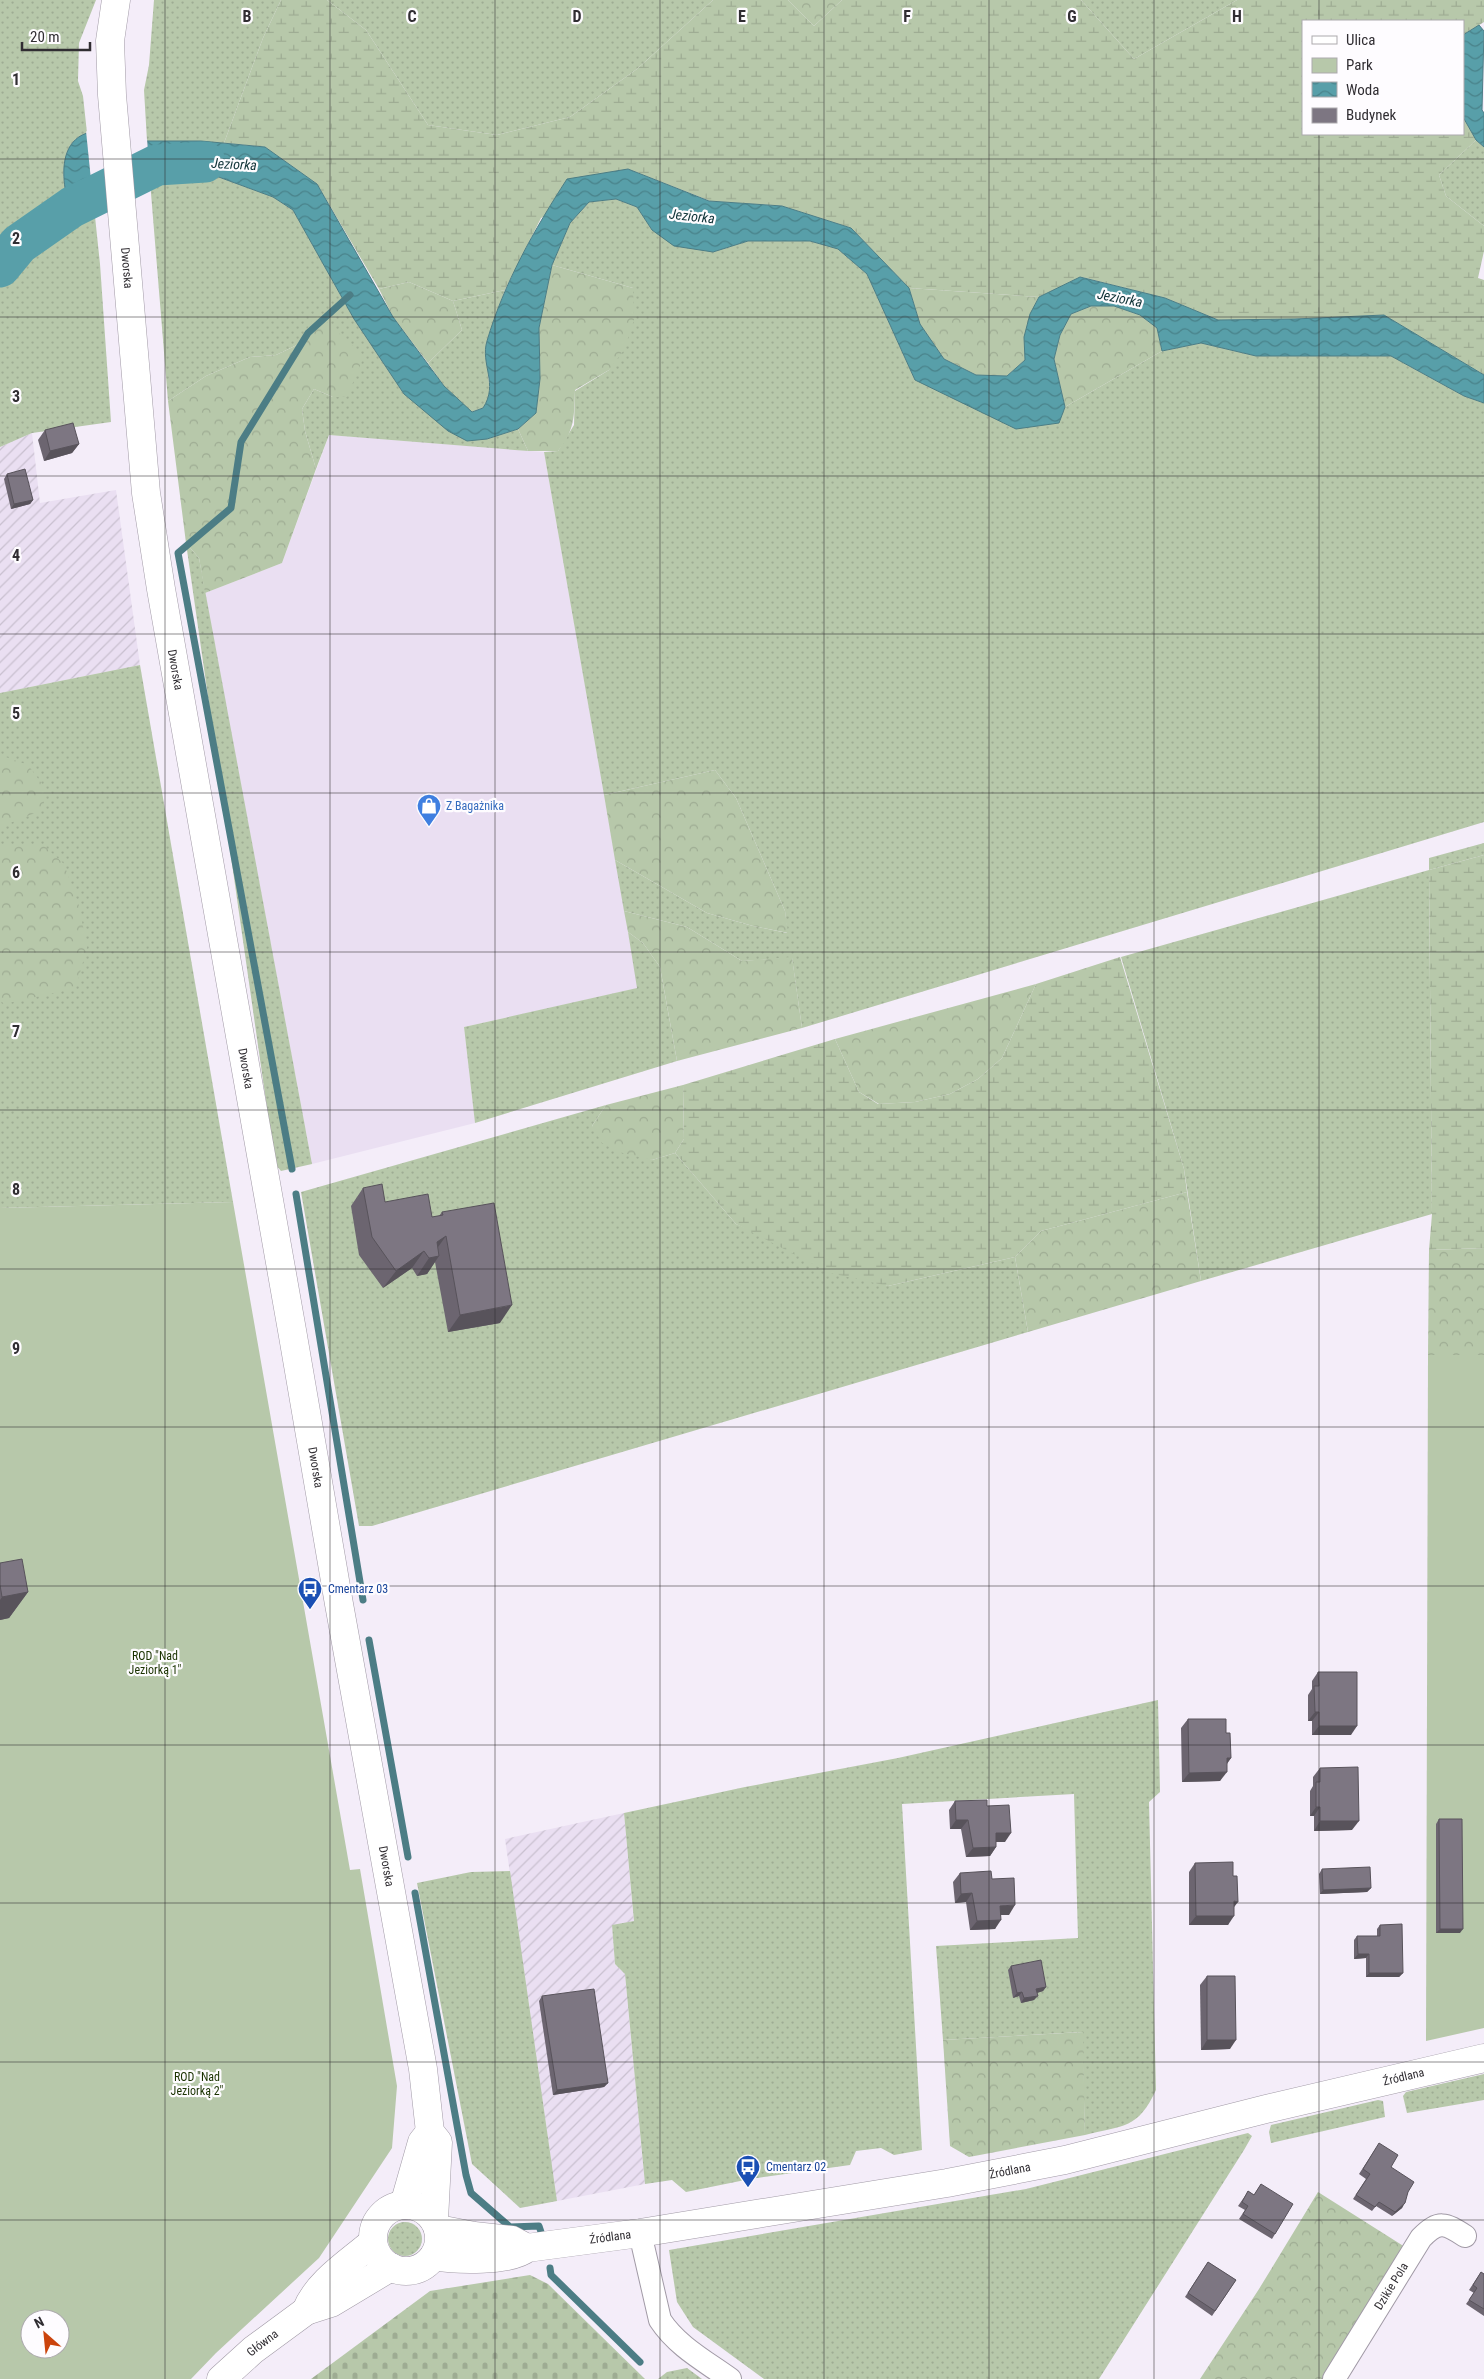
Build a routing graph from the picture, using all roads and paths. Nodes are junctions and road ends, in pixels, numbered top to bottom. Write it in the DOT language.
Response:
graph roads {
  1 [pos="116,0"];
  2 [pos="1484,2058"];
  3 [pos="430,2132"];
  4 [pos="404,2205"];
  5 [pos="436,2225"];
  6 [pos="640,2233"];
  7 [pos="1465,2236"];
  8 [pos="373,2242"];
  9 [pos="527,2248"];
  10 [pos="434,2256"];
  11 [pos="391,2267"];
  12 [pos="306,2311"];
  13 [pos="222,2379"];
  14 [pos="730,2379"];
  15 [pos="1334,2379"];
  1 -- 3 [label="street, Dworska"];
  2 -- 6 [label="street, Źródlana"];
  3 -- 4 [label="street"];
  3 -- 5 [label="street, Dworska"];
  4 -- 5 [label="street"];
  4 -- 8 [label="street"];
  5 -- 9 [label="street, Źródlana"];
  5 -- 10 [label="street"];
  6 -- 9 [label="street, Źródlana"];
  6 -- 14 [label="street"];
  7 -- 15 [label="street, Dzikie Pola"];
  8 -- 11 [label="street"];
  8 -- 12 [label="street, Główna"];
  9 -- 10 [label="street, Źródlana"];
  10 -- 11 [label="street"];
  11 -- 12 [label="street, Główna"];
  12 -- 13 [label="street, Główna"];
}
